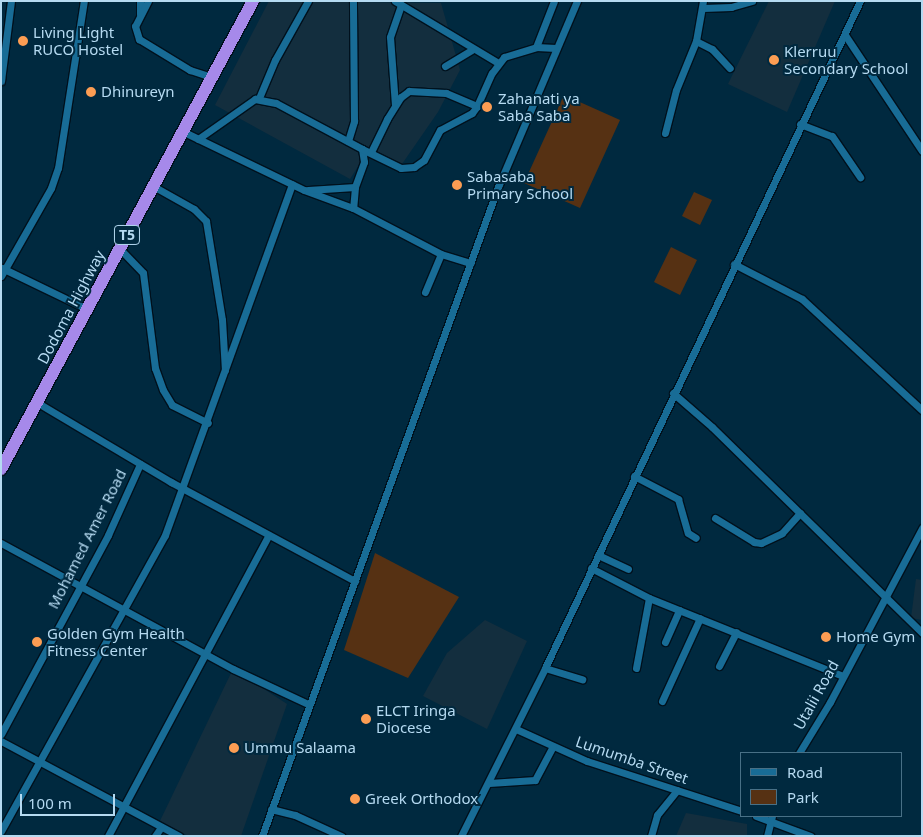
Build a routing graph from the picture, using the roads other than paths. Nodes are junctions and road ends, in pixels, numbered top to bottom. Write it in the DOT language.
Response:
graph roads {
  1 [pos="84,1"];
  2 [pos="140,1"];
  3 [pos="148,1"];
  4 [pos="254,1"];
  5 [pos="308,1"];
  6 [pos="353,1"];
  7 [pos="554,1"];
  8 [pos="578,1"];
  9 [pos="752,1"];
  10 [pos="860,1"];
  11 [pos="10,2"];
  12 [pos="398,3"];
  13 [pos="703,4"];
  14 [pos="140,14"];
  15 [pos="4,27"];
  16 [pos="845,35"];
  17 [pos="696,41"];
  18 [pos="536,47"];
  19 [pos="556,48"];
  20 [pos="472,50"];
  21 [pos="498,63"];
  22 [pos="445,66"];
  23 [pos="730,68"];
  24 [pos="212,77"];
  25 [pos="1,82"];
  26 [pos="259,98"];
  27 [pos="477,106"];
  28 [pos="394,108"];
  29 [pos="800,124"];
  30 [pos="184,132"];
  31 [pos="666,133"];
  32 [pos="198,139"];
  33 [pos="348,140"];
  34 [pos="362,149"];
  35 [pos="922,151"];
  36 [pos="371,152"];
  37 [pos="860,177"];
  38 [pos="292,184"];
  39 [pos="153,186"];
  40 [pos="355,187"];
  41 [pos="304,190"];
  42 [pos="353,208"];
  43 [pos="120,249"];
  44 [pos="441,254"];
  45 [pos="471,263"];
  46 [pos="734,264"];
  47 [pos="2,271"];
  48 [pos="425,292"];
  49 [pos="88,308"];
  50 [pos="226,373"];
  51 [pos="673,393"];
  52 [pos="38,403"];
  53 [pos="922,410"];
  54 [pos="208,423"];
  55 [pos="140,464"];
  56 [pos="1,469"];
  57 [pos="634,476"];
  58 [pos="182,488"];
  59 [pos="800,513"];
  60 [pos="716,518"];
  61 [pos="922,528"];
  62 [pos="269,535"];
  63 [pos="696,538"];
  64 [pos="1,543"];
  65 [pos="598,555"];
  66 [pos="591,568"];
  67 [pos="628,569"];
  68 [pos="355,581"];
  69 [pos="80,584"];
  70 [pos="883,596"];
  71 [pos="649,598"];
  72 [pos="125,609"];
  73 [pos="679,610"];
  74 [pos="700,618"];
  75 [pos="736,632"];
  76 [pos="922,634"];
  77 [pos="665,642"];
  78 [pos="205,653"];
  79 [pos="720,666"];
  80 [pos="545,668"];
  81 [pos="636,668"];
  82 [pos="844,676"];
  83 [pos="582,679"];
  84 [pos="662,701"];
  85 [pos="308,704"];
  86 [pos="516,729"];
  87 [pos="1,734"];
  88 [pos="1,741"];
  89 [pos="553,746"];
  90 [pos="800,752"];
  91 [pos="39,761"];
  92 [pos="489,783"];
  93 [pos="677,790"];
  94 [pos="124,806"];
  95 [pos="271,809"];
  96 [pos="740,810"];
  97 [pos="771,818"];
  98 [pos="161,827"];
  99 [pos="1,831"];
  100 [pos="108,836"];
  101 [pos="155,836"];
  102 [pos="179,836"];
  103 [pos="262,836"];
  104 [pos="342,836"];
  105 [pos="461,836"];
  106 [pos="651,836"];
  107 [pos="767,836"];
  108 [pos="810,836"];
  1 -- 47 [label="street"];
  2 -- 14 [label="street"];
  3 -- 14 [label="street"];
  4 -- 24 [label="highway, Dodoma Highway / T5"];
  5 -- 26 [label="street"];
  6 -- 33 [label="street"];
  7 -- 18 [label="street"];
  8 -- 19 [label="street"];
  9 -- 13 [label="street"];
  10 -- 16 [label="street"];
  11 -- 15 [label="street"];
  12 -- 20 [label="street"];
  12 -- 28 [label="street"];
  13 -- 17 [label="street"];
  14 -- 24 [label="street"];
  15 -- 25 [label="street"];
  16 -- 29 [label="street"];
  16 -- 35 [label="street"];
  17 -- 23 [label="street"];
  17 -- 31 [label="street"];
  18 -- 19 [label="street"];
  18 -- 21 [label="street"];
  19 -- 45 [label="street"];
  20 -- 21 [label="street"];
  20 -- 22 [label="street"];
  21 -- 27 [label="street"];
  24 -- 30 [label="highway, Dodoma Highway / T5"];
  26 -- 32 [label="street"];
  26 -- 33 [label="street"];
  27 -- 28 [label="street"];
  27 -- 36 [label="street"];
  28 -- 36 [label="street"];
  29 -- 37 [label="street"];
  29 -- 46 [label="street"];
  30 -- 32 [label="street"];
  30 -- 39 [label="highway, Dodoma Highway / T5"];
  32 -- 38 [label="street"];
  33 -- 34 [label="street"];
  34 -- 36 [label="street"];
  34 -- 40 [label="street"];
  38 -- 41 [label="street"];
  38 -- 50 [label="street"];
  39 -- 43 [label="highway, Dodoma Highway / T5"];
  39 -- 50 [label="street"];
  40 -- 41 [label="street"];
  40 -- 42 [label="street"];
  41 -- 42 [label="street"];
  42 -- 44 [label="street"];
  43 -- 49 [label="highway, Dodoma Highway / T5"];
  43 -- 54 [label="street"];
  44 -- 45 [label="street"];
  44 -- 48 [label="street"];
  45 -- 68 [label="street"];
  46 -- 51 [label="street"];
  46 -- 53 [label="street"];
  47 -- 49 [label="street"];
  49 -- 52 [label="highway, Dodoma Highway / T5"];
  50 -- 54 [label="street"];
  51 -- 57 [label="street"];
  51 -- 59 [label="street"];
  52 -- 55 [label="street"];
  52 -- 56 [label="highway, Dodoma Highway / T5"];
  54 -- 58 [label="street"];
  55 -- 58 [label="street"];
  55 -- 69 [label="street, Mohamed Amer Road"];
  57 -- 63 [label="street"];
  57 -- 65 [label="street"];
  58 -- 62 [label="street"];
  58 -- 72 [label="street"];
  59 -- 60 [label="street"];
  59 -- 70 [label="street"];
  61 -- 70 [label="street, Utalii Road"];
  62 -- 68 [label="street"];
  62 -- 78 [label="street"];
  64 -- 69 [label="street"];
  65 -- 66 [label="street"];
  65 -- 67 [label="street"];
  66 -- 71 [label="street"];
  66 -- 80 [label="street"];
  68 -- 85 [label="street"];
  69 -- 72 [label="street"];
  69 -- 87 [label="street, Mohamed Amer Road"];
  70 -- 76 [label="street"];
  70 -- 82 [label="street, Utalii Road"];
  71 -- 73 [label="street"];
  71 -- 81 [label="street"];
  72 -- 78 [label="street"];
  72 -- 91 [label="street"];
  73 -- 74 [label="street"];
  73 -- 77 [label="street"];
  74 -- 75 [label="street"];
  74 -- 84 [label="street"];
  75 -- 79 [label="street"];
  75 -- 82 [label="street"];
  78 -- 85 [label="street"];
  78 -- 94 [label="street"];
  80 -- 83 [label="street"];
  80 -- 86 [label="street"];
  82 -- 90 [label="street, Utalii Road"];
  85 -- 95 [label="street"];
  86 -- 89 [label="street, Lumumba Street"];
  86 -- 92 [label="street"];
  88 -- 91 [label="street"];
  89 -- 92 [label="street"];
  89 -- 93 [label="street, Lumumba Street"];
  91 -- 94 [label="street"];
  91 -- 99 [label="street"];
  92 -- 105 [label="street"];
  93 -- 96 [label="street, Lumumba Street"];
  93 -- 106 [label="street"];
  94 -- 98 [label="street"];
  94 -- 100 [label="street"];
  95 -- 103 [label="street"];
  95 -- 104 [label="street"];
  97 -- 107 [label="street"];
  97 -- 108 [label="street"];
  98 -- 101 [label="street"];
  98 -- 102 [label="street"];
}
